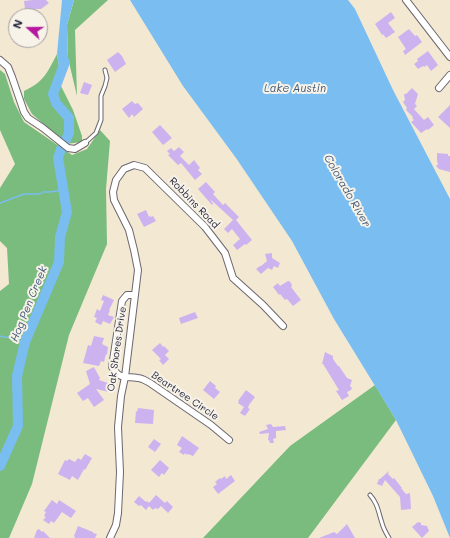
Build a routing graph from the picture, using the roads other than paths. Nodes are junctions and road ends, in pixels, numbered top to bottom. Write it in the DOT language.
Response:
graph roads {
  1 [pos="406,0"];
  2 [pos="450,58"];
  3 [pos="0,60"];
  4 [pos="105,70"];
  5 [pos="450,75"];
  6 [pos="439,88"];
  7 [pos="85,143"];
  8 [pos="124,170"];
  9 [pos="135,295"];
  10 [pos="283,326"];
  11 [pos="125,377"];
  12 [pos="230,440"];
  13 [pos="370,495"];
  14 [pos="110,538"];
  15 [pos="389,538"];
  1 -- 2 [label="street"];
  3 -- 7 [label="street"];
  4 -- 7 [label="lane"];
  5 -- 6 [label="street"];
  8 -- 9 [label="street, Oak Shores Drive"];
  8 -- 10 [label="street, Robbins Road"];
  9 -- 11 [label="street, Oak Shores Drive"];
  9 -- 11 [label="street"];
  11 -- 12 [label="street, Beartree Circle"];
  11 -- 14 [label="street, Oak Shores Drive"];
  13 -- 15 [label="lane"];
}
